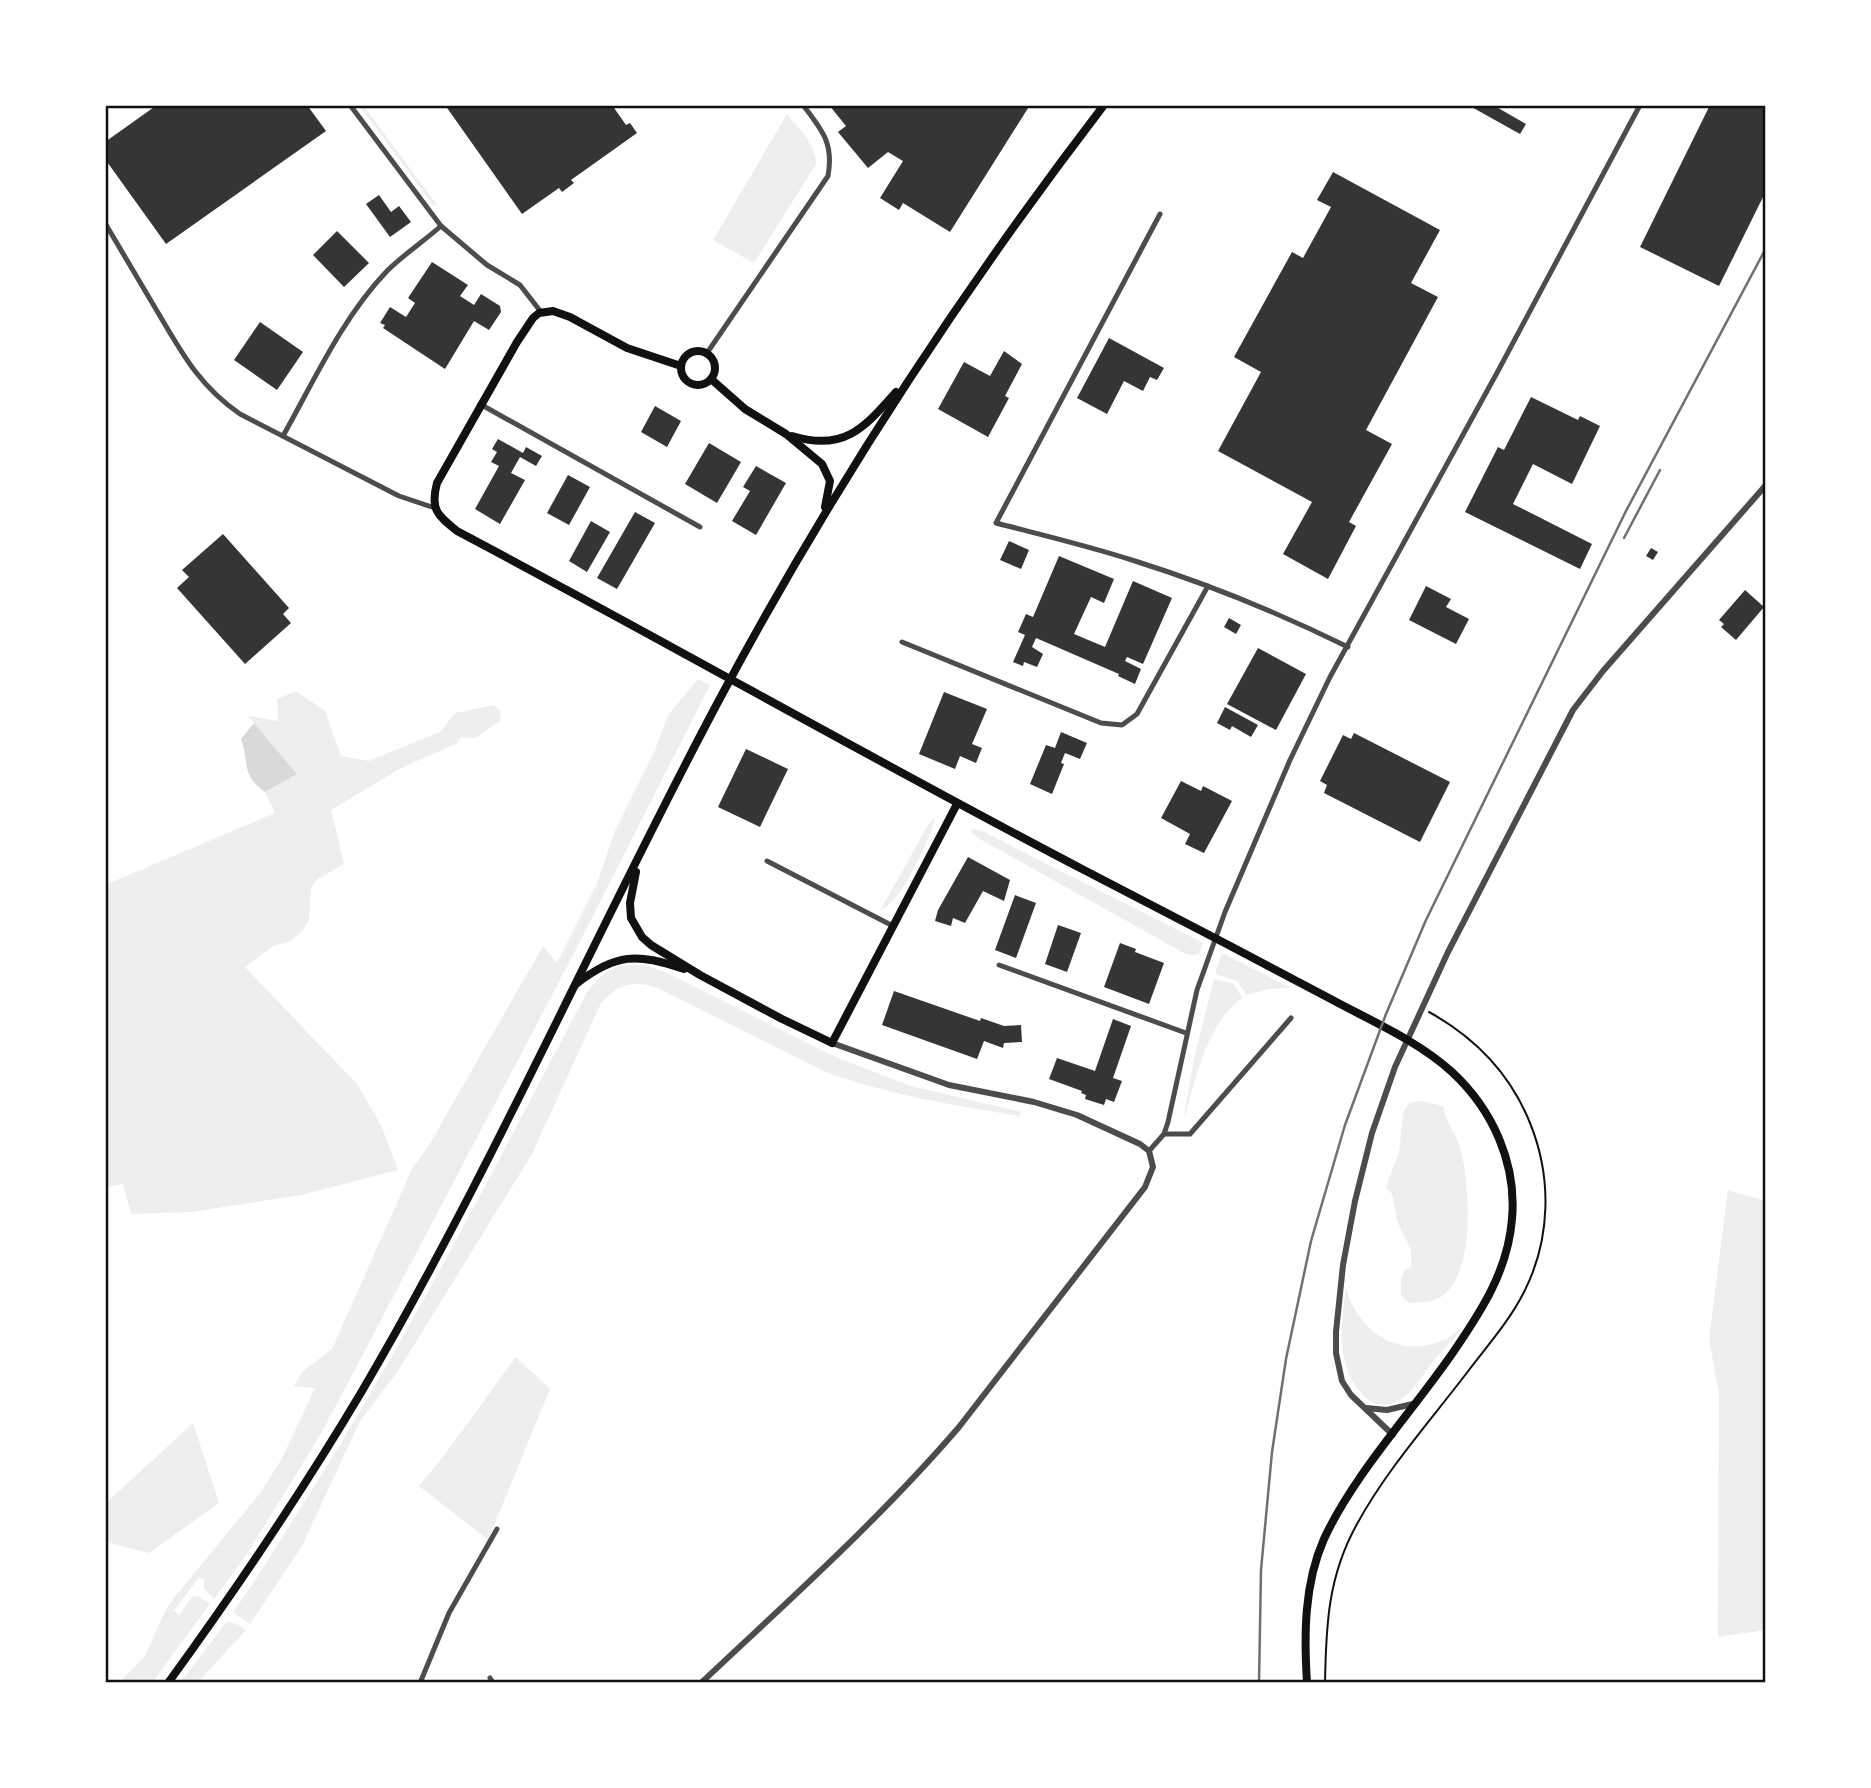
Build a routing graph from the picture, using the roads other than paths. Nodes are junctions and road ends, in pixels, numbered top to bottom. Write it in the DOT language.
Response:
graph roads {
  1 [pos="350,105"];
  2 [pos="803,105"];
  3 [pos="1104,105"];
  4 [pos="1640,105"];
  5 [pos="1160,214"];
  6 [pos="105,223"];
  7 [pos="442,226"];
  8 [pos="541,312"];
  9 [pos="708,353"];
  10 [pos="681,366"];
  11 [pos="912,374"];
  12 [pos="711,379"];
  13 [pos="480,404"];
  14 [pos="786,434"];
  15 [pos="283,436"];
  16 [pos="1766,485"];
  17 [pos="435,508"];
  18 [pos="823,517"];
  19 [pos="700,527"];
  20 [pos="1208,586"];
  21 [pos="902,642"];
  22 [pos="1348,647"];
  23 [pos="957,804"];
  24 [pos="641,852"];
  25 [pos="767,861"];
  26 [pos="892,926"];
  27 [pos="999,965"];
  28 [pos="699,975"];
  29 [pos="573,987"];
  30 [pos="1291,1018"];
  31 [pos="1186,1032"];
  32 [pos="832,1043"];
  33 [pos="1164,1134"];
  34 [pos="1149,1151"];
  35 [pos="1417,1403"];
  36 [pos="1364,1408"];
  37 [pos="1393,1435"];
  38 [pos="497,1529"];
  39 [pos="168,1683"];
  40 [pos="420,1683"];
  41 [pos="701,1683"];
  42 [pos="1307,1683"];
  1 -- 7 [label="street"];
  2 -- 9 [label="street"];
  3 -- 11 [label="main road"];
  4 -- 22 [label="street"];
  5 -- 20 [label="street"];
  6 -- 15 [label="street"];
  7 -- 8 [label="street"];
  7 -- 15 [label="street"];
  8 -- 10 [label="main road"];
  8 -- 13 [label="main road"];
  9 -- 10 [label="main road"];
  9 -- 12 [label="main road"];
  10 -- 12 [label="main road"];
  11 -- 14 [label="main road"];
  11 -- 18 [label="main road"];
  12 -- 14 [label="main road"];
  13 -- 17 [label="main road"];
  13 -- 19 [label="street"];
  14 -- 18 [label="main road"];
  15 -- 17 [label="street"];
  16 -- 36 [label="street"];
  17 -- 23 [label="main road"];
  18 -- 24 [label="main road"];
  20 -- 21 [label="street"];
  20 -- 22 [label="street"];
  22 -- 31 [label="street"];
  23 -- 26 [label="main road"];
  23 -- 35 [label="main road"];
  24 -- 28 [label="main road"];
  24 -- 29 [label="main road"];
  25 -- 26 [label="street"];
  26 -- 32 [label="main road"];
  27 -- 31 [label="street"];
  28 -- 29 [label="main road"];
  28 -- 32 [label="main road"];
  29 -- 39 [label="main road"];
  30 -- 33 [label="street"];
  31 -- 33 [label="street"];
  32 -- 34 [label="street"];
  33 -- 34 [label="street"];
  34 -- 41 [label="street"];
  35 -- 36 [label="street"];
  35 -- 37 [label="main road"];
  36 -- 37 [label="street"];
  37 -- 42 [label="main road"];
  38 -- 40 [label="street"];
}
